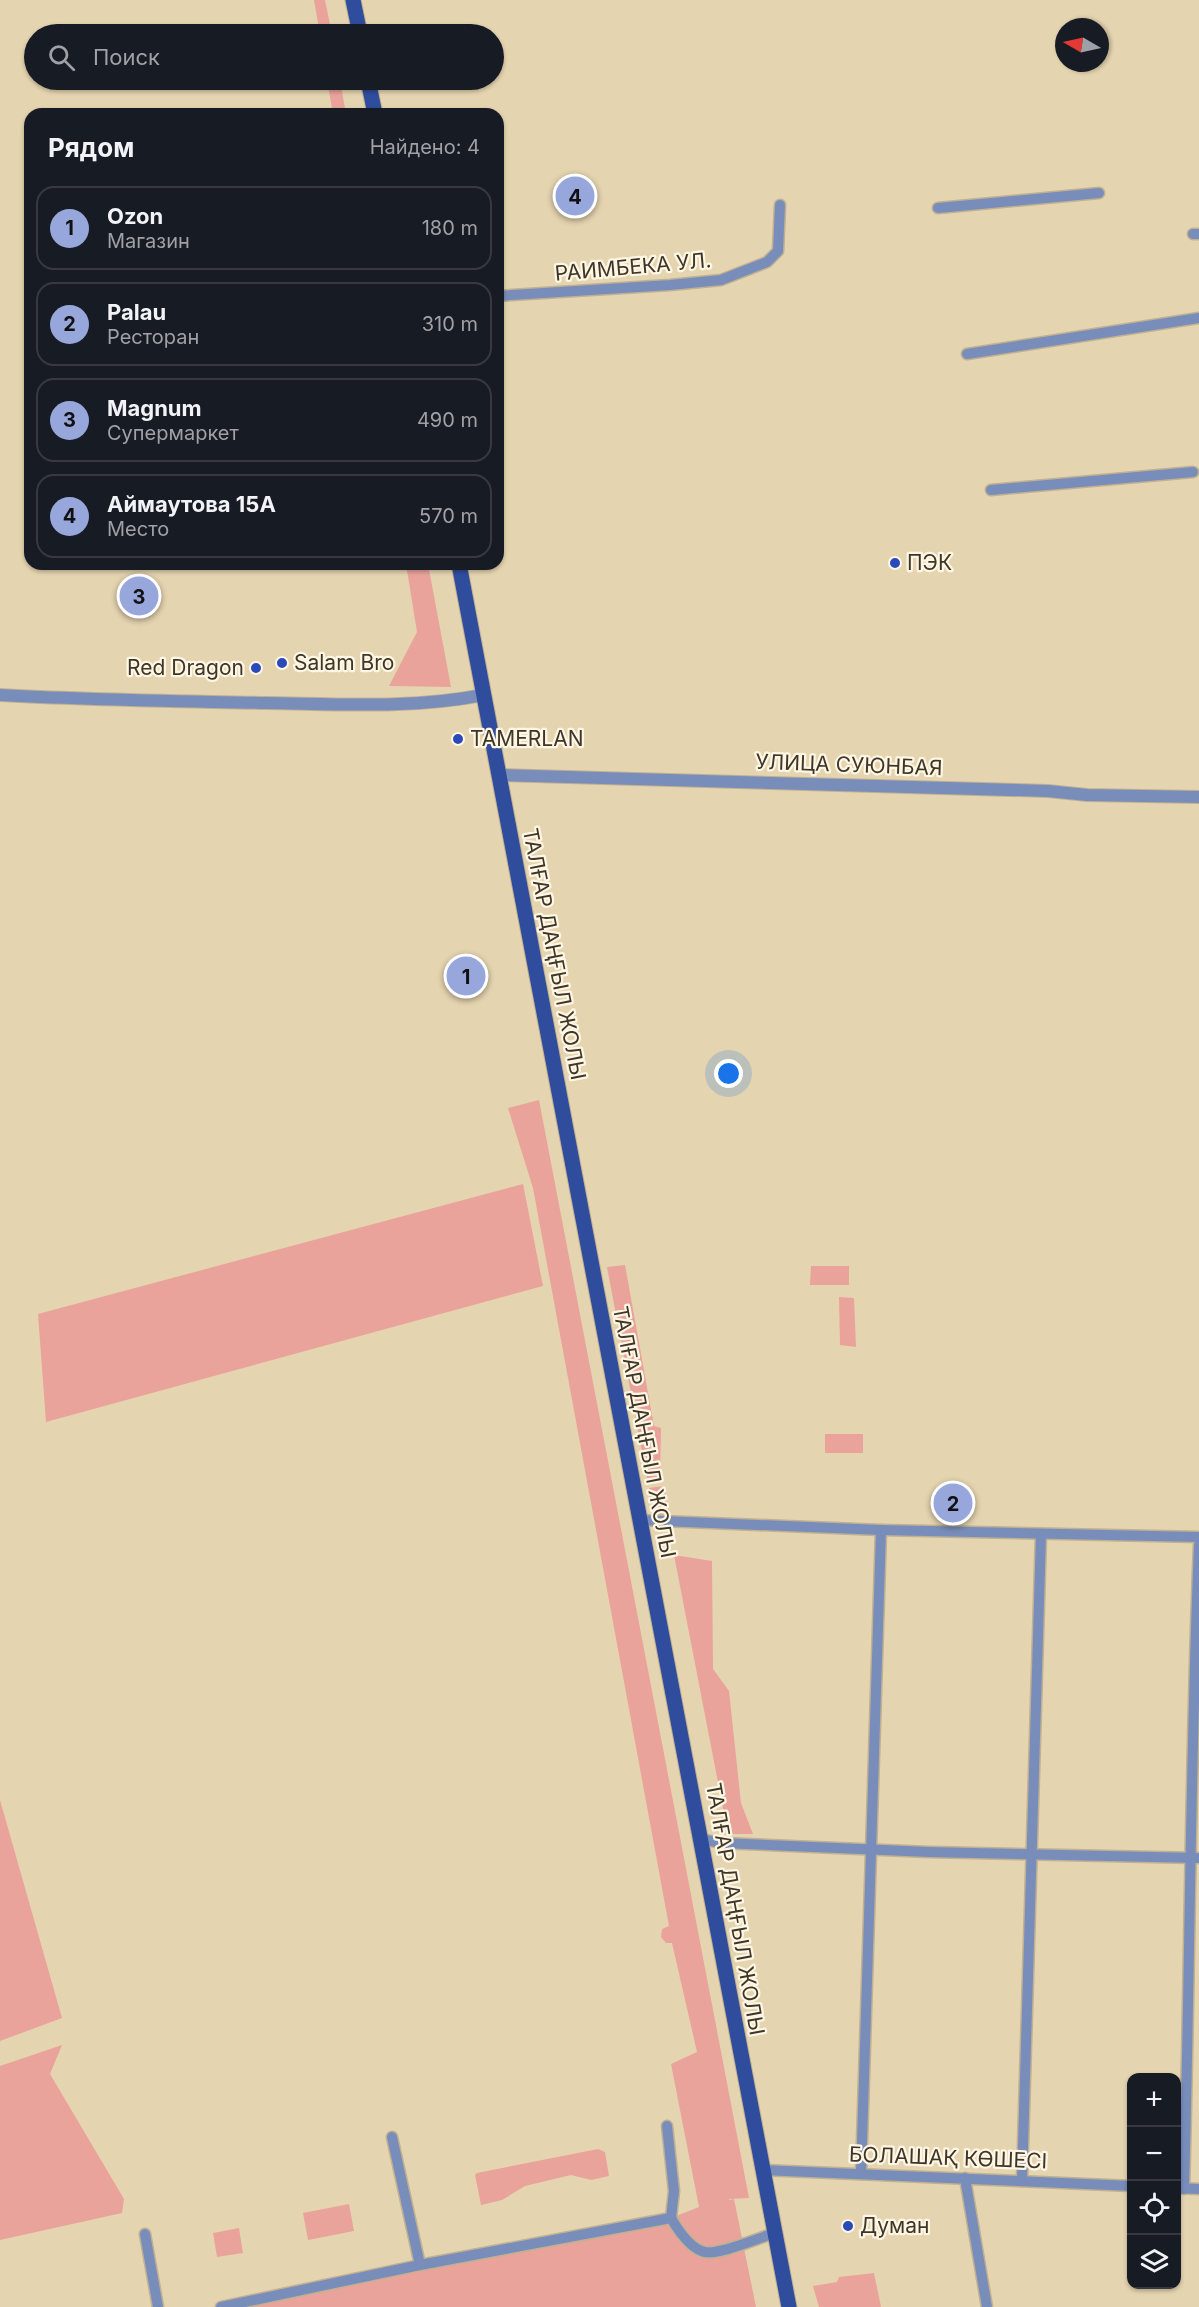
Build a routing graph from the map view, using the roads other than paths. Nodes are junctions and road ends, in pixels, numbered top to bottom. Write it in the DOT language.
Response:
graph roads {
  1 [pos="353,0"];
  2 [pos="358,24"];
  3 [pos="370,90"];
  4 [pos="374,108"];
  5 [pos="1099,194"];
  6 [pos="780,205"];
  7 [pos="938,208"];
  8 [pos="504,296"];
  9 [pos="1199,318"];
  10 [pos="967,354"];
  11 [pos="1193,472"];
  12 [pos="991,490"];
  13 [pos="460,570"];
  14 [pos="0,695"];
  15 [pos="483,695"];
  16 [pos="498,775"];
  17 [pos="1199,797"];
  18 [pos="639,1520"];
  19 [pos="881,1530"];
  20 [pos="1041,1534"];
  21 [pos="1199,1537"];
  22 [pos="1199,1545"];
  23 [pos="702,1839"];
  24 [pos="871,1849"];
  25 [pos="1031,1853"];
  26 [pos="1195,1858"];
  27 [pos="668,2126"];
  28 [pos="392,2138"];
  29 [pos="762,2170"];
  30 [pos="861,2174"];
  31 [pos="964,2178"];
  32 [pos="1022,2180"];
  33 [pos="1180,2181"];
  34 [pos="1127,2186"];
  35 [pos="1181,2188"];
  36 [pos="1199,2189"];
  37 [pos="671,2218"];
  38 [pos="146,2234"];
  39 [pos="775,2234"];
  40 [pos="420,2265"];
  41 [pos="158,2307"];
  42 [pos="220,2307"];
  43 [pos="789,2307"];
  44 [pos="987,2307"];
  1 -- 2 [label="main road"];
  3 -- 4 [label="main road"];
  5 -- 7 [label="street"];
  6 -- 8 [label="street, РАИМБЕКА УЛ."];
  9 -- 10 [label="street"];
  11 -- 12 [label="street"];
  13 -- 15 [label="main road, ТАЛҒАР ДАҢҒЫЛ ЖОЛЫ"];
  14 -- 15 [label="street"];
  15 -- 16 [label="main road, ТАЛҒАР ДАҢҒЫЛ ЖОЛЫ"];
  16 -- 17 [label="street, УЛИЦА СУЮНБАЯ"];
  16 -- 18 [label="main road, ТАЛҒАР ДАҢҒЫЛ ЖОЛЫ"];
  18 -- 19 [label="street"];
  18 -- 23 [label="main road, ТАЛҒАР ДАҢҒЫЛ ЖОЛЫ"];
  19 -- 20 [label="street"];
  19 -- 24 [label="street"];
  20 -- 21 [label="street"];
  20 -- 25 [label="street"];
  22 -- 26 [label="street"];
  23 -- 24 [label="street"];
  23 -- 29 [label="main road, ТАЛҒАР ДАҢҒЫЛ ЖОЛЫ"];
  24 -- 25 [label="street"];
  24 -- 30 [label="street"];
  25 -- 26 [label="street"];
  25 -- 32 [label="street"];
  26 -- 33 [label="street"];
  27 -- 37 [label="street"];
  28 -- 40 [label="street"];
  29 -- 30 [label="street, БОЛАШАҚ КӨШЕСІ"];
  29 -- 39 [label="main road, ТАЛҒАР ДАҢҒЫЛ ЖОЛЫ"];
  30 -- 31 [label="street, БОЛАШАҚ КӨШЕСІ"];
  31 -- 32 [label="street, БОЛАШАҚ КӨШЕСІ"];
  31 -- 44 [label="street"];
  32 -- 34 [label="street, БОЛАШАҚ КӨШЕСІ"];
  35 -- 36 [label="street"];
  37 -- 39 [label="street"];
  37 -- 40 [label="street"];
  38 -- 41 [label="street"];
  39 -- 43 [label="main road, ТАЛҒАР ДАҢҒЫЛ ЖОЛЫ"];
  40 -- 42 [label="street"];
}
